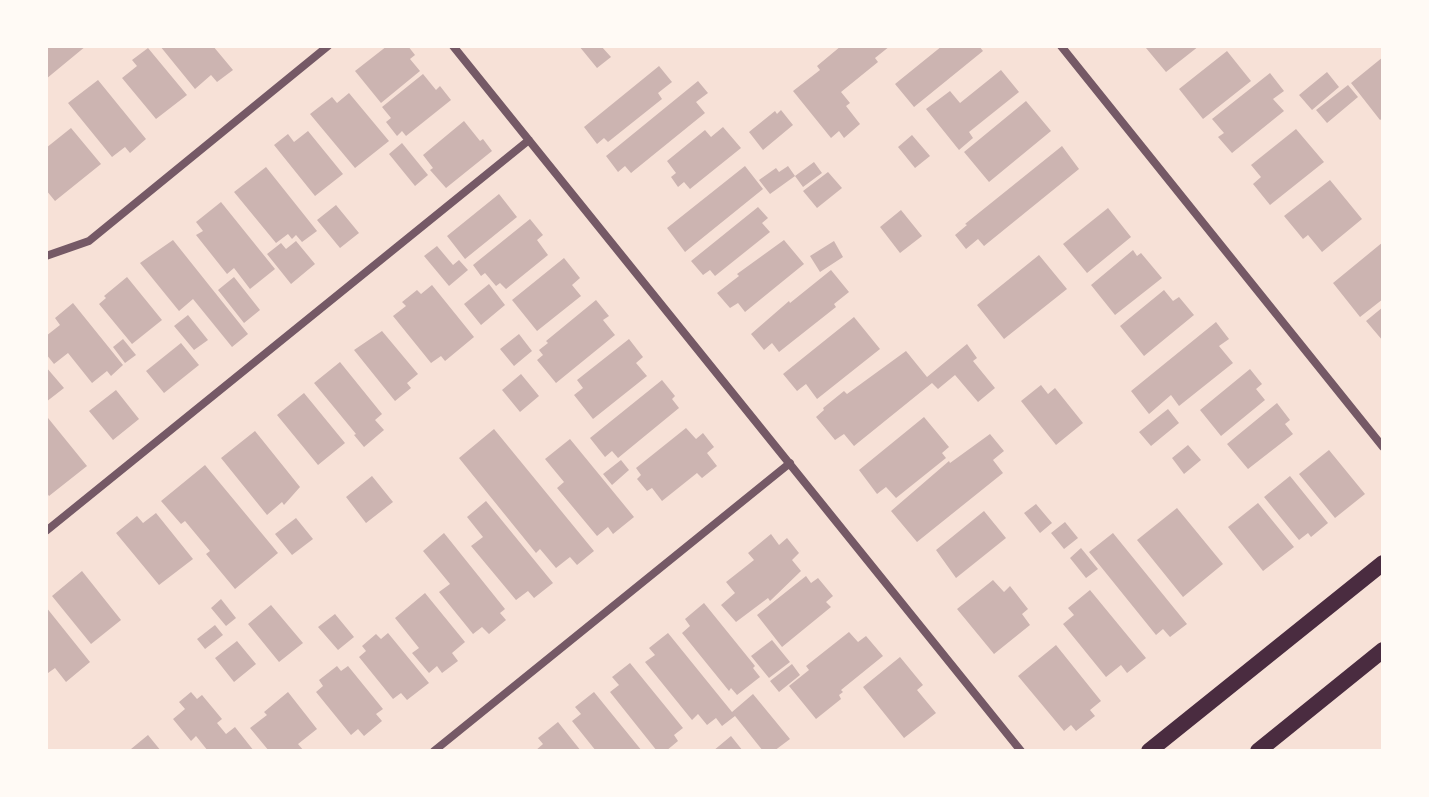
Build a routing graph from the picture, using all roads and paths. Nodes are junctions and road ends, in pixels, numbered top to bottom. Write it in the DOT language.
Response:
graph roads {
  1 [pos="328,46"];
  2 [pos="453,46"];
  3 [pos="1061,46"];
  4 [pos="529,140"];
  5 [pos="46,256"];
  6 [pos="1383,447"];
  7 [pos="790,463"];
  8 [pos="46,531"];
  9 [pos="1383,563"];
  10 [pos="1383,650"];
  11 [pos="434,751"];
  12 [pos="1021,751"];
  13 [pos="1149,751"];
  14 [pos="1258,751"];
  1 -- 5 [label="street"];
  2 -- 4 [label="street"];
  3 -- 6 [label="street"];
  4 -- 7 [label="street"];
  4 -- 8 [label="street"];
  7 -- 11 [label="street"];
  7 -- 12 [label="street"];
  9 -- 13 [label="main road"];
  10 -- 14 [label="main road"];
}
